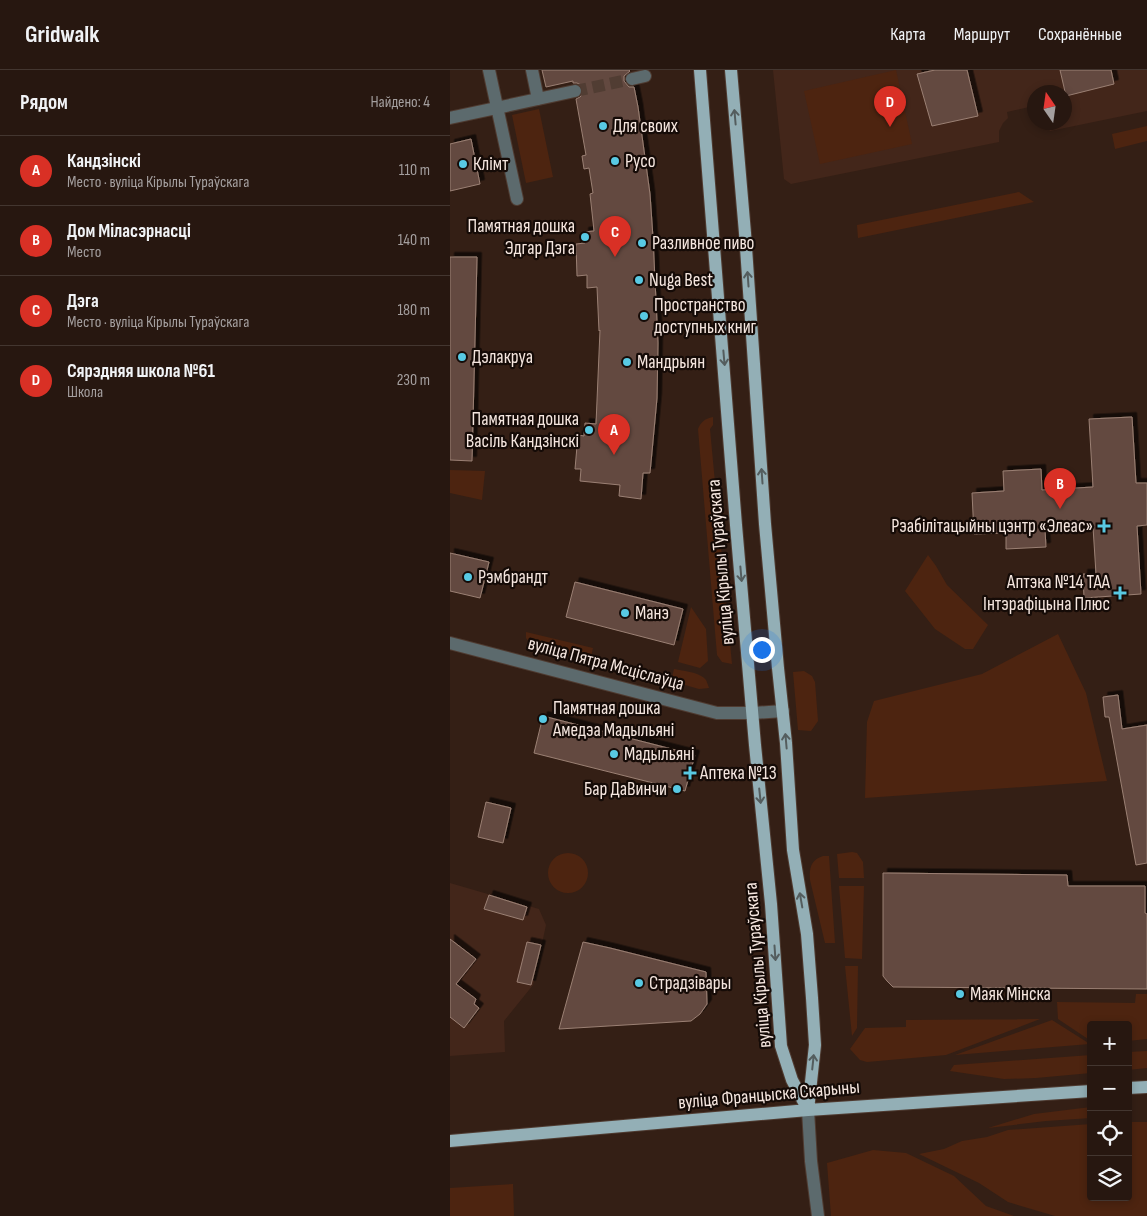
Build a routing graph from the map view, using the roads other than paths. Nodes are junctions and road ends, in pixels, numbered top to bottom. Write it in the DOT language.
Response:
graph roads {
  1 [pos="489,70"];
  2 [pos="532,70"];
  3 [pos="700,70"];
  4 [pos="732,70"];
  5 [pos="645,76"];
  6 [pos="632,79"];
  7 [pos="575,91"];
  8 [pos="538,99"];
  9 [pos="497,108"];
  10 [pos="450,118"];
  11 [pos="517,199"];
  12 [pos="450,643"];
  13 [pos="783,711"];
  14 [pos="753,713"];
  15 [pos="1147,1087"];
  16 [pos="1132,1088"];
  17 [pos="1087,1091"];
  18 [pos="808,1110"];
  19 [pos="450,1142"];
  20 [pos="818,1216"];
  1 -- 9 [label="street"];
  2 -- 8 [label="street"];
  3 -- 14 [label="main road, вуліца Кірылы Тураўскага, one-way"];
  13 -- 4 [label="main road, one-way"];
  5 -- 6 [label="street"];
  7 -- 8 [label="street"];
  8 -- 9 [label="street"];
  9 -- 10 [label="street"];
  9 -- 11 [label="street"];
  12 -- 14 [label="street, вуліца Пятра Мсціслаўца"];
  13 -- 14 [label="street, вуліца Пятра Мсціслаўца"];
  18 -- 13 [label="main road, one-way"];
  14 -- 18 [label="main road, вуліца Кірылы Тураўскага, one-way"];
  15 -- 16 [label="main road"];
  17 -- 18 [label="main road, вуліца Францыска Скарыны"];
  18 -- 19 [label="main road, вуліца Францыска Скарыны"];
  18 -- 20 [label="street"];
}
